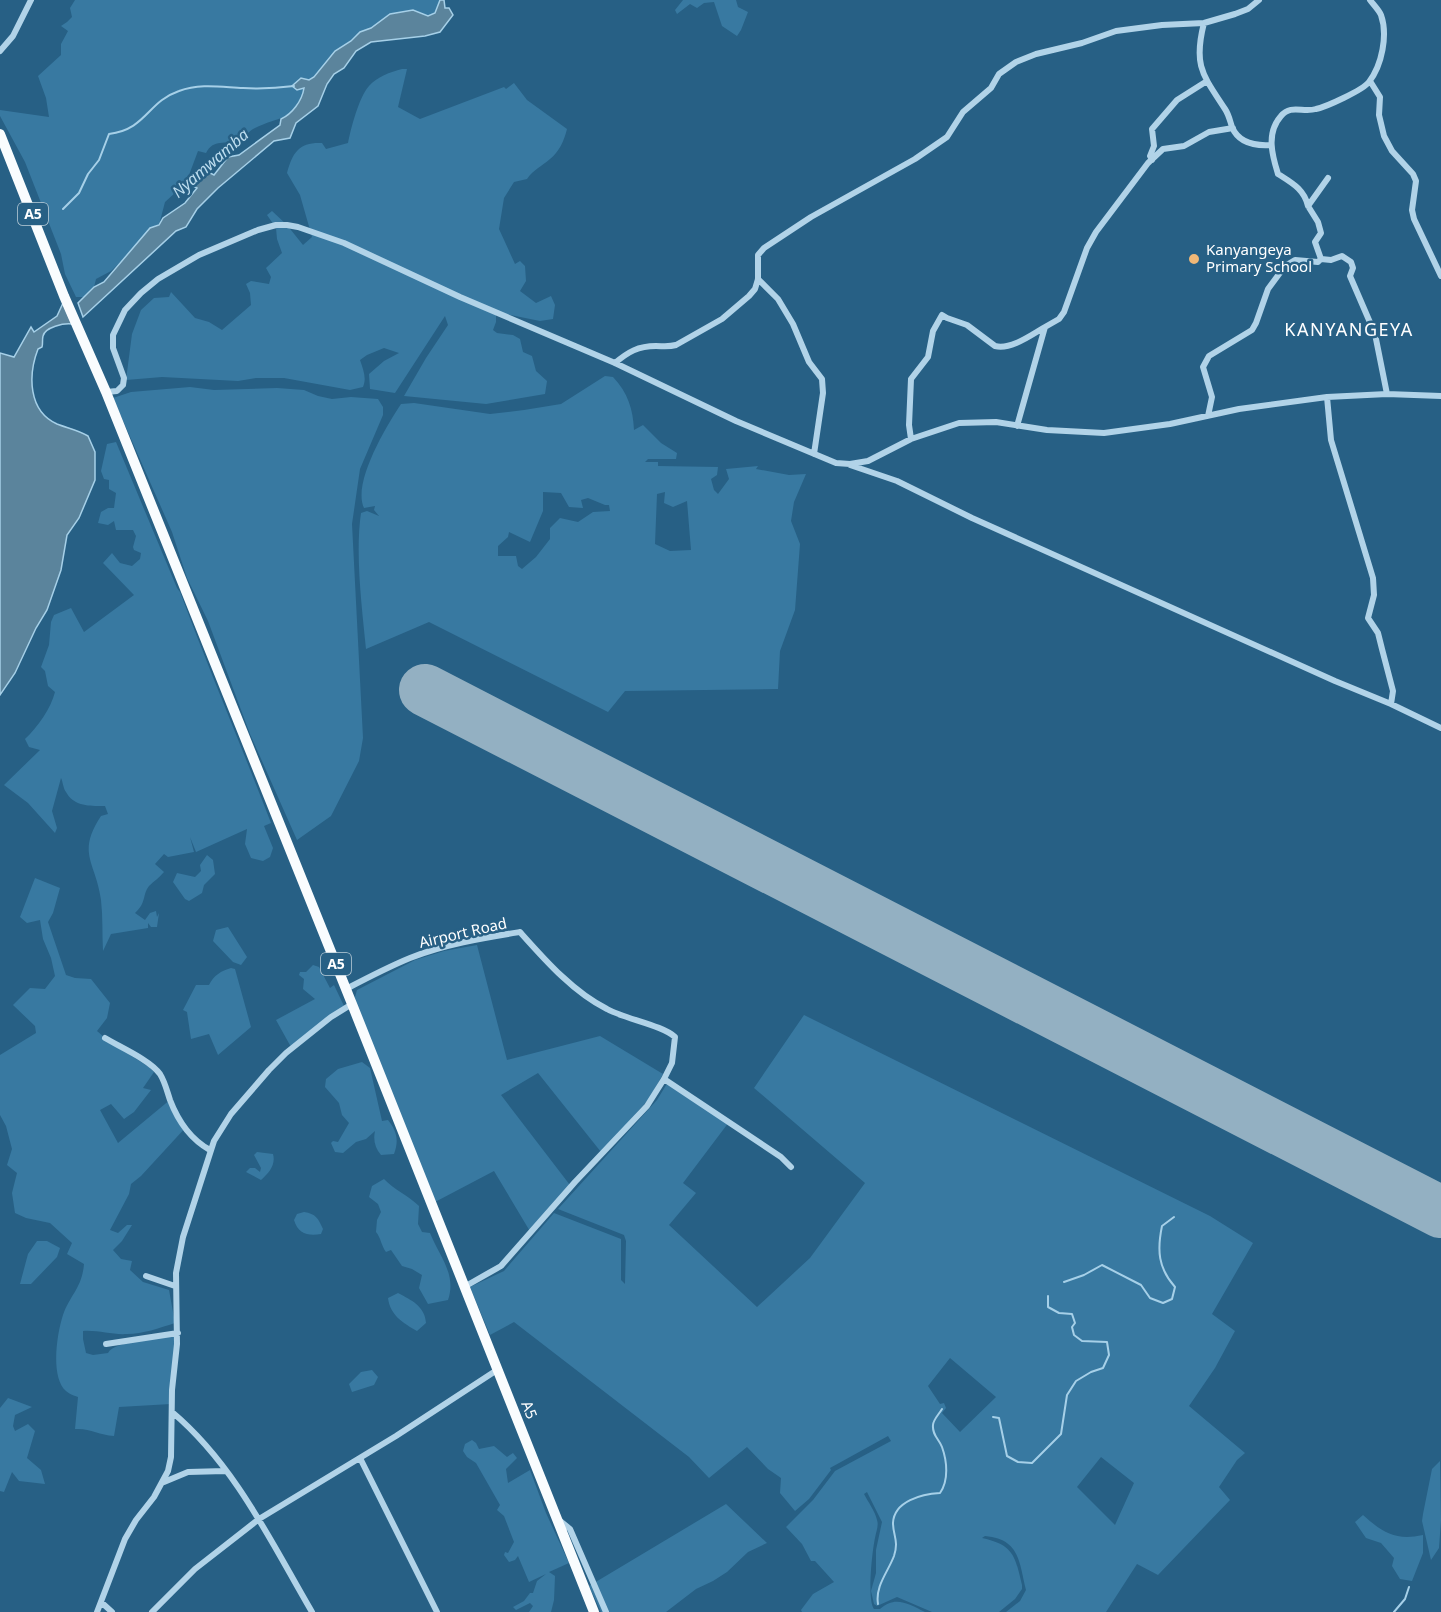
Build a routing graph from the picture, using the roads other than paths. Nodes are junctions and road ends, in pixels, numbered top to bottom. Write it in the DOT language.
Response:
graph roads {
  1 [pos="31,0"];
  2 [pos="1260,0"];
  3 [pos="1370,0"];
  4 [pos="1204,23"];
  5 [pos="0,51"];
  6 [pos="1207,81"];
  7 [pos="1370,81"];
  8 [pos="1233,128"];
  9 [pos="0,134"];
  10 [pos="1271,144"];
  11 [pos="1152,160"];
  12 [pos="1328,178"];
  13 [pos="1308,206"];
  14 [pos="1322,259"];
  15 [pos="1441,276"];
  16 [pos="758,279"];
  17 [pos="1045,327"];
  18 [pos="615,363"];
  19 [pos="106,392"];
  20 [pos="1387,394"];
  21 [pos="1441,396"];
  22 [pos="1327,397"];
  23 [pos="1208,416"];
  24 [pos="1017,426"];
  25 [pos="911,439"];
  26 [pos="814,454"];
  27 [pos="850,465"];
  28 [pos="1391,704"];
  29 [pos="1441,728"];
  30 [pos="346,989"];
  31 [pos="352,1004"];
  32 [pos="105,1038"];
  33 [pos="664,1079"];
  34 [pos="210,1150"];
  35 [pos="791,1167"];
  36 [pos="146,1276"];
  37 [pos="175,1286"];
  38 [pos="464,1287"];
  39 [pos="178,1333"];
  40 [pos="106,1344"];
  41 [pos="497,1370"];
  42 [pos="172,1412"];
  43 [pos="360,1458"];
  44 [pos="225,1471"];
  45 [pos="163,1482"];
  46 [pos="557,1518"];
  47 [pos="259,1519"];
  48 [pos="100,1602"];
  49 [pos="97,1612"];
  50 [pos="112,1612"];
  51 [pos="152,1612"];
  52 [pos="312,1612"];
  53 [pos="437,1612"];
  54 [pos="594,1612"];
  55 [pos="606,1612"];
  1 -- 5 [label="street"];
  2 -- 4 [label="street"];
  3 -- 7 [label="street"];
  4 -- 6 [label="street"];
  4 -- 16 [label="street"];
  6 -- 8 [label="street"];
  6 -- 11 [label="street"];
  7 -- 10 [label="street"];
  7 -- 15 [label="street"];
  8 -- 10 [label="street"];
  8 -- 11 [label="street"];
  9 -- 19 [label="highway, A5 / A5"];
  10 -- 13 [label="street"];
  11 -- 17 [label="street"];
  12 -- 13 [label="street"];
  13 -- 14 [label="street"];
  14 -- 20 [label="street"];
  14 -- 23 [label="street"];
  16 -- 18 [label="street"];
  16 -- 26 [label="street"];
  17 -- 24 [label="street"];
  17 -- 25 [label="street"];
  18 -- 19 [label="street"];
  18 -- 26 [label="street"];
  19 -- 30 [label="highway, A5 / A5"];
  20 -- 21 [label="street"];
  20 -- 22 [label="street"];
  22 -- 23 [label="street"];
  22 -- 28 [label="street"];
  23 -- 24 [label="street"];
  24 -- 25 [label="street"];
  25 -- 27 [label="street"];
  26 -- 27 [label="street"];
  27 -- 28 [label="street"];
  28 -- 29 [label="street"];
  30 -- 31 [label="highway, A5 / A5"];
  30 -- 33 [label="street, Airport Road"];
  31 -- 34 [label="street"];
  31 -- 38 [label="highway, A5 / A5"];
  32 -- 34 [label="street"];
  33 -- 35 [label="street"];
  33 -- 38 [label="street"];
  34 -- 37 [label="street"];
  36 -- 37 [label="street"];
  37 -- 39 [label="street"];
  38 -- 41 [label="highway, A5 / A5"];
  39 -- 40 [label="street"];
  39 -- 42 [label="street"];
  41 -- 43 [label="street"];
  41 -- 46 [label="highway, A5 / A5"];
  42 -- 44 [label="street"];
  42 -- 45 [label="street"];
  43 -- 47 [label="street"];
  43 -- 53 [label="street"];
  44 -- 45 [label="street"];
  44 -- 47 [label="street"];
  45 -- 48 [label="street"];
  46 -- 54 [label="highway, A5 / A5"];
  46 -- 55 [label="street"];
  47 -- 51 [label="street"];
  47 -- 52 [label="street"];
  48 -- 49 [label="street"];
  48 -- 50 [label="street"];
}
